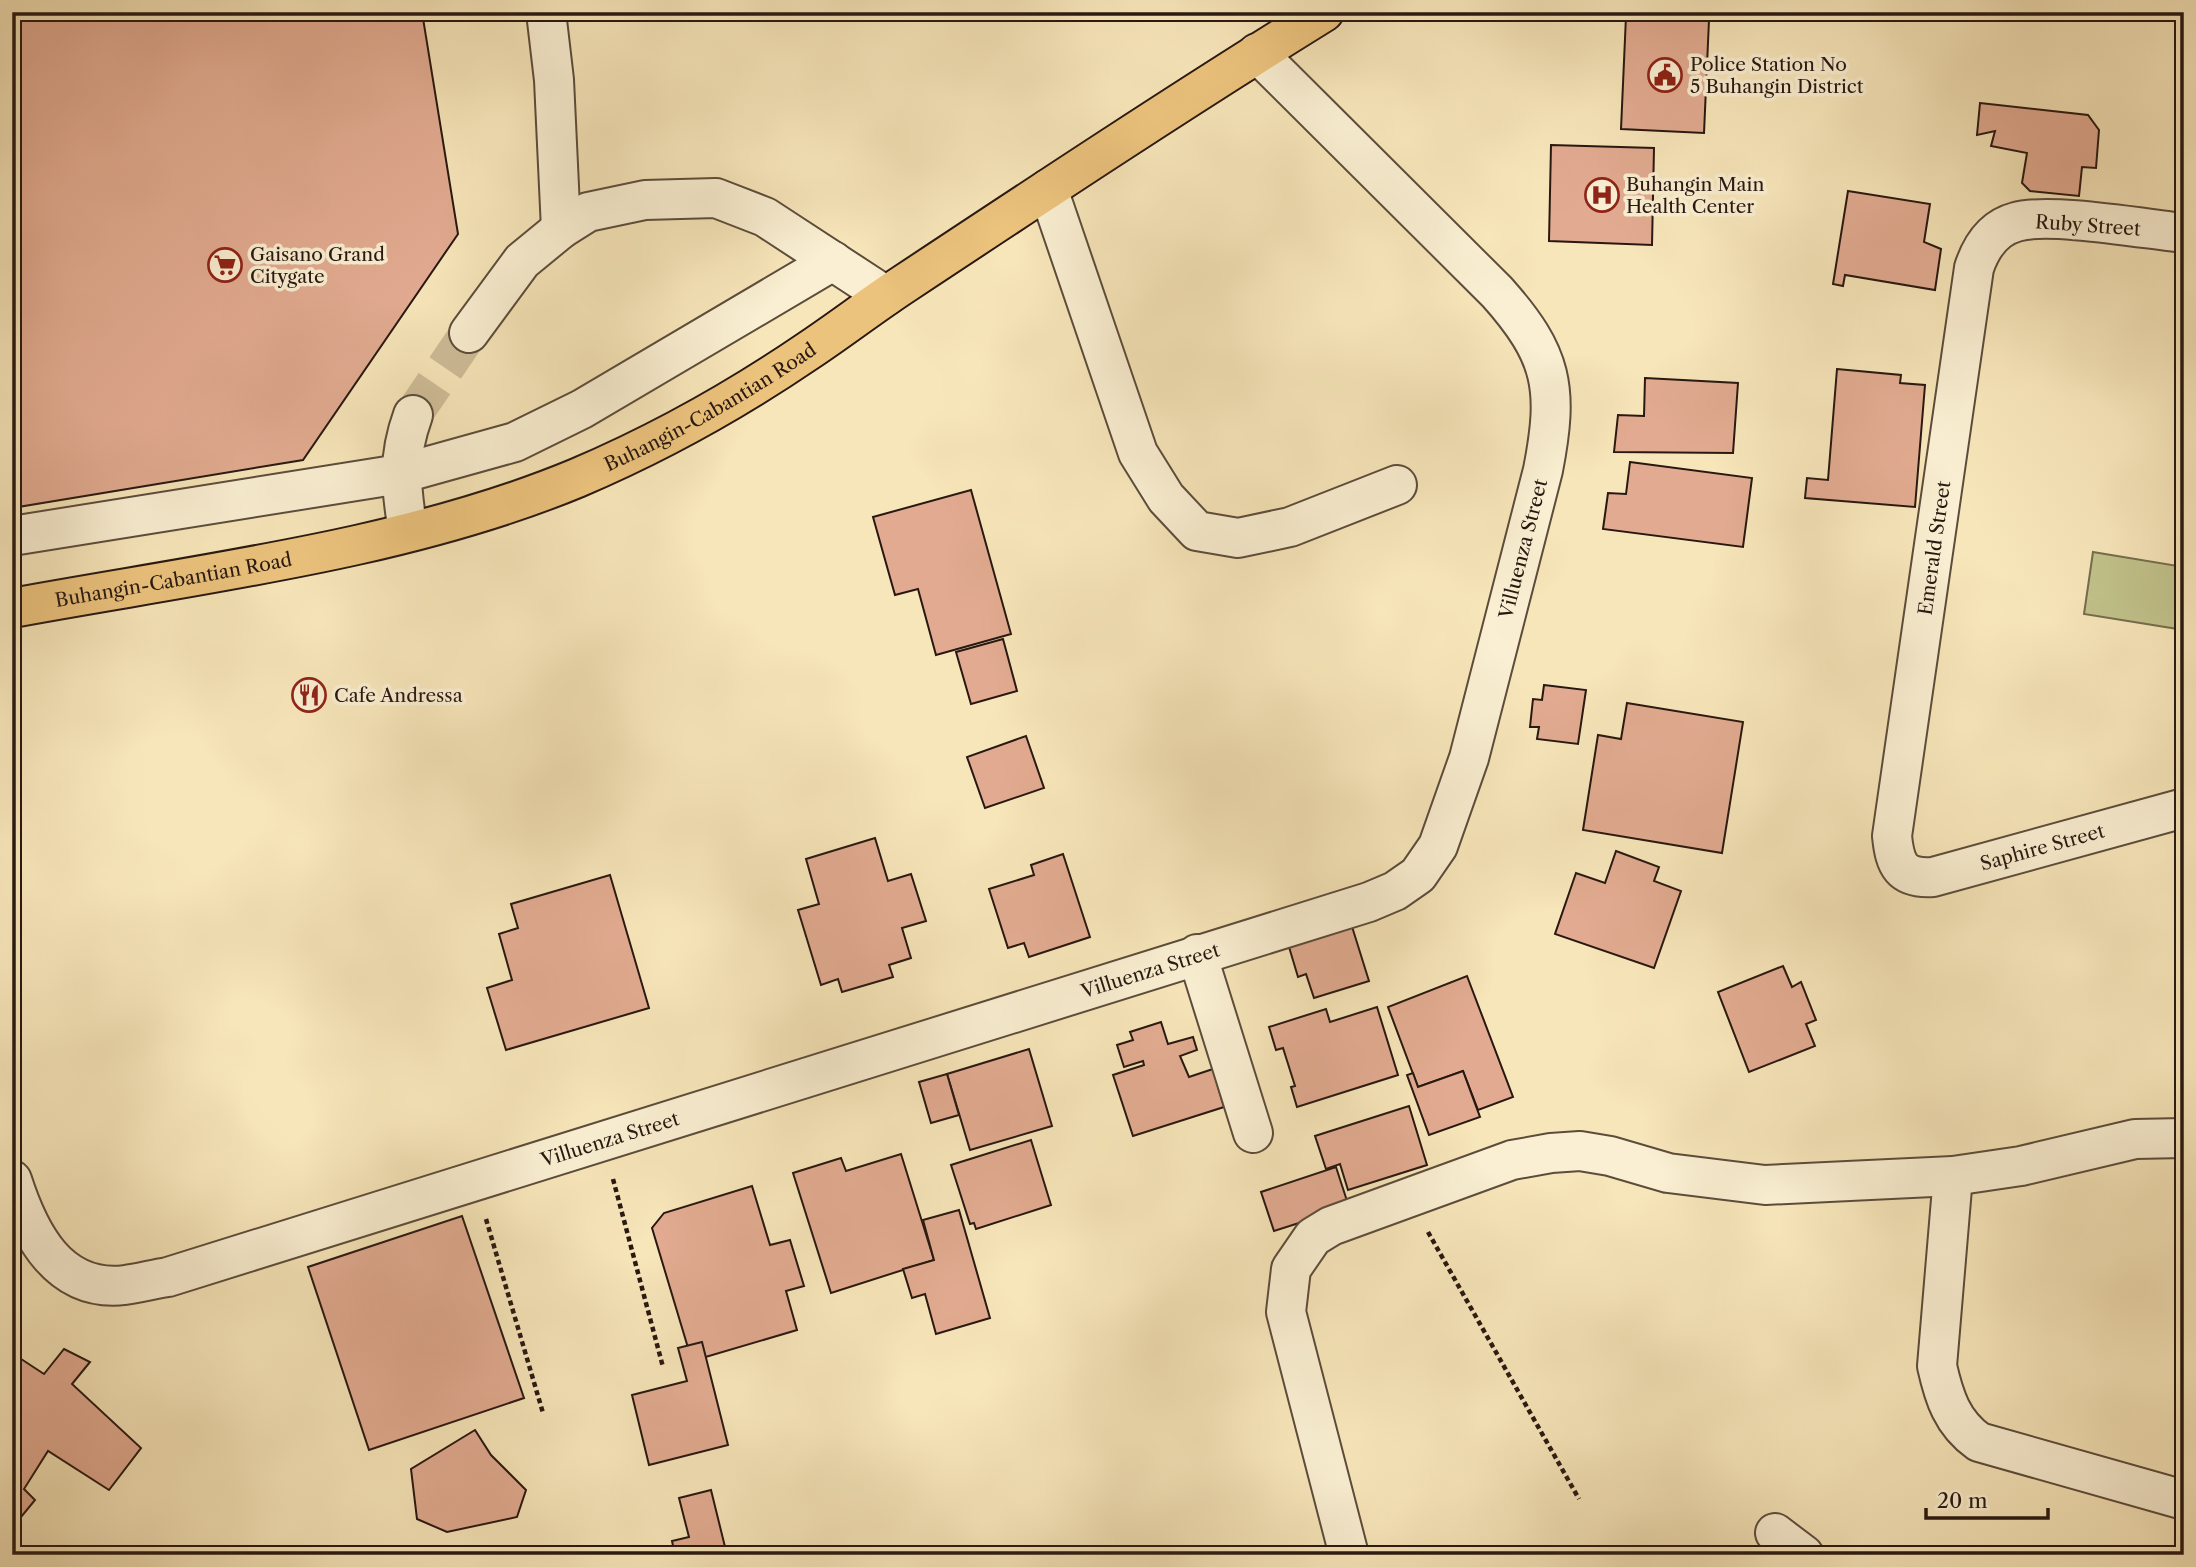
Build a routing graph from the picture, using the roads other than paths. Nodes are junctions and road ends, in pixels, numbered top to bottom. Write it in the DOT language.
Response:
graph roads {
  1 [pos="546,12"];
  2 [pos="1324,12"];
  3 [pos="1257,53"];
  4 [pos="1048,189"];
  5 [pos="561,229"];
  6 [pos="1995,232"];
  7 [pos="2184,233"];
  8 [pos="832,261"];
  9 [pos="886,296"];
  10 [pos="469,334"];
  11 [pos="413,415"];
  12 [pos="400,474"];
  13 [pos="1397,485"];
  14 [pos="408,532"];
  15 [pos="12,536"];
  16 [pos="12,608"];
  17 [pos="2184,808"];
  18 [pos="1901,869"];
  19 [pos="1197,954"];
  20 [pos="1253,1133"];
  21 [pos="2184,1138"];
  22 [pos="1954,1176"];
  23 [pos="12,1180"];
  24 [pos="2184,1500"];
  25 [pos="1349,1555"];
  1 -- 5 [label="street"];
  2 -- 3 [label="main road, Buhangin-Cabantian Road"];
  3 -- 4 [label="main road, Buhangin-Cabantian Road"];
  3 -- 19 [label="street, Villuenza Street"];
  4 -- 9 [label="main road, Buhangin-Cabantian Road"];
  4 -- 13 [label="street"];
  5 -- 8 [label="street"];
  5 -- 10 [label="street"];
  6 -- 7 [label="street, Ruby Street"];
  6 -- 18 [label="street, Emerald Street"];
  8 -- 9 [label="street"];
  8 -- 12 [label="street"];
  9 -- 14 [label="main road, Buhangin-Cabantian Road"];
  11 -- 12 [label="street"];
  12 -- 14 [label="street"];
  12 -- 15 [label="street"];
  14 -- 16 [label="main road, Buhangin-Cabantian Road"];
  17 -- 18 [label="street, Saphire Street"];
  19 -- 20 [label="street"];
  19 -- 23 [label="street, Villuenza Street"];
  21 -- 22 [label="street"];
  22 -- 24 [label="street"];
  22 -- 25 [label="street"];
}
